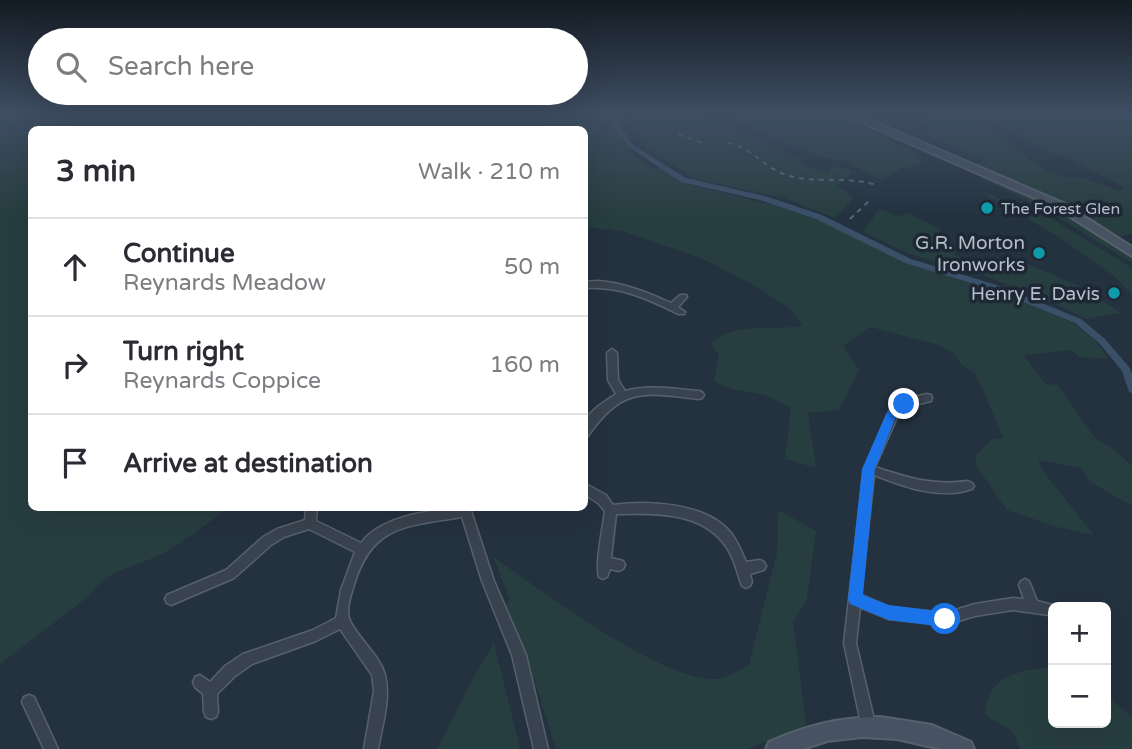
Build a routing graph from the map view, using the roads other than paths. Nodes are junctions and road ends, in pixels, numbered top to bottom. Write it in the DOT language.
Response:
graph roads {
  1 [pos="924,147"];
  2 [pos="1132,252"];
  3 [pos="588,285"];
  4 [pos="683,297"];
  5 [pos="612,354"];
  6 [pos="686,394"];
  7 [pos="622,395"];
  8 [pos="699,396"];
  9 [pos="918,397"];
  10 [pos="687,407"];
  11 [pos="588,427"];
  12 [pos="869,469"];
  13 [pos="968,486"];
  14 [pos="588,490"];
  15 [pos="611,510"];
  16 [pos="312,511"];
  17 [pos="457,511"];
  18 [pos="467,511"];
  19 [pos="310,524"];
  20 [pos="360,550"];
  21 [pos="619,565"];
  22 [pos="760,566"];
  23 [pos="742,569"];
  24 [pos="746,582"];
  25 [pos="1025,585"];
  26 [pos="855,599"];
  27 [pos="170,600"];
  28 [pos="1032,606"];
  29 [pos="1048,609"];
  30 [pos="342,621"];
  31 [pos="29,702"];
  32 [pos="211,712"];
  33 [pos="869,729"];
  34 [pos="51,749"];
  35 [pos="370,749"];
  36 [pos="541,749"];
  37 [pos="776,749"];
  38 [pos="964,749"];
  1 -- 2 [label="street"];
  3 -- 4 [label="street"];
  5 -- 7 [label="street"];
  6 -- 7 [label="street"];
  6 -- 8 [label="street"];
  6 -- 10 [label="street"];
  7 -- 11 [label="street"];
  9 -- 12 [label="street"];
  12 -- 13 [label="street"];
  12 -- 26 [label="street"];
  14 -- 15 [label="street"];
  15 -- 21 [label="street"];
  15 -- 23 [label="street"];
  16 -- 19 [label="street"];
  17 -- 20 [label="street"];
  18 -- 36 [label="street"];
  19 -- 20 [label="street"];
  19 -- 27 [label="street"];
  20 -- 30 [label="street"];
  22 -- 23 [label="street"];
  23 -- 24 [label="street"];
  25 -- 28 [label="street"];
  26 -- 28 [label="street"];
  26 -- 33 [label="street"];
  28 -- 29 [label="street"];
  30 -- 32 [label="street"];
  30 -- 35 [label="street"];
  31 -- 34 [label="street"];
  33 -- 37 [label="street"];
  33 -- 38 [label="street"];
}
